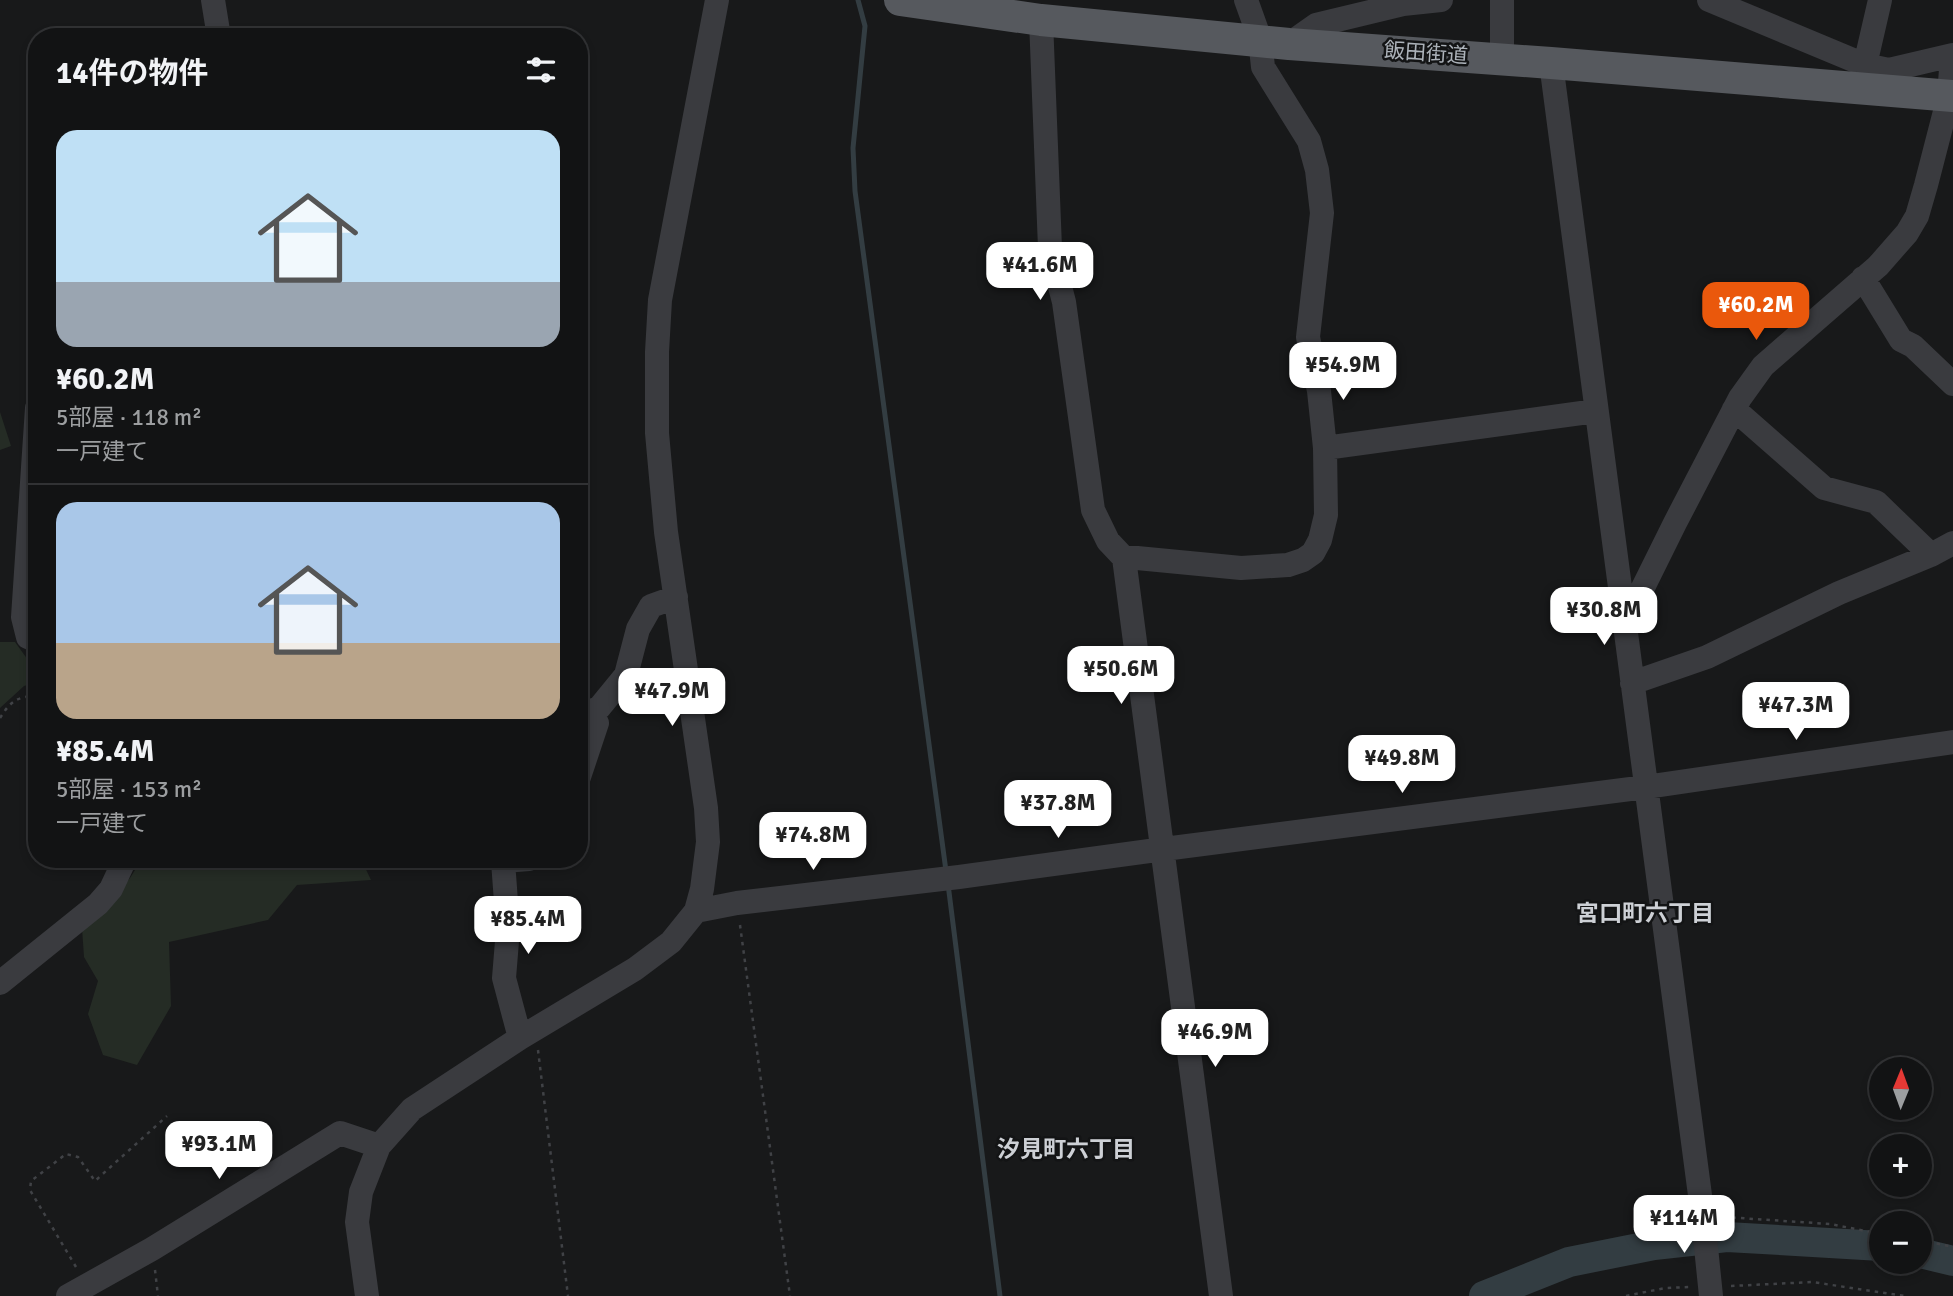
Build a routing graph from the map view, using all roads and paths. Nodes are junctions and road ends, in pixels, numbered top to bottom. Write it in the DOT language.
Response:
graph roads {
  1 [pos="213,0"];
  2 [pos="717,0"];
  3 [pos="900,0"];
  4 [pos="1246,0"];
  5 [pos="1441,0"];
  6 [pos="1502,0"];
  7 [pos="1709,0"];
  8 [pos="1880,0"];
  9 [pos="1041,20"];
  10 [pos="218,28"];
  11 [pos="1274,41"];
  12 [pos="1953,56"];
  13 [pos="1502,59"];
  14 [pos="1551,63"];
  15 [pos="1865,65"];
  16 [pos="1951,96"];
  17 [pos="1863,278"];
  18 [pos="1953,384"];
  19 [pos="1734,409"];
  20 [pos="1597,411"];
  21 [pos="1325,448"];
  22 [pos="28,542"];
  23 [pos="1953,543"];
  24 [pos="1931,555"];
  25 [pos="1124,558"];
  26 [pos="676,597"];
  27 [pos="1624,626"];
  28 [pos="28,634"];
  29 [pos="1632,683"];
  30 [pos="28,697"];
  31 [pos="588,712"];
  32 [pos="588,716"];
  33 [pos="0,718"];
  34 [pos="1953,742"];
  35 [pos="588,750"];
  36 [pos="1646,788"];
  37 [pos="1164,849"];
  38 [pos="121,868"];
  39 [pos="504,868"];
  40 [pos="737,903"];
  41 [pos="696,911"];
  42 [pos="0,983"];
  43 [pos="528,1034"];
  44 [pos="167,1116"];
  45 [pos="379,1146"];
  46 [pos="1703,1222"];
  47 [pos="1869,1232"];
  48 [pos="1932,1243"];
  49 [pos="1953,1247"];
  50 [pos="1710,1288"];
  51 [pos="77,1290"];
  52 [pos="367,1296"];
  53 [pos="568,1296"];
  54 [pos="790,1296"];
  55 [pos="1221,1296"];
  56 [pos="1626,1296"];
  57 [pos="1905,1296"];
  1 -- 10 [label="street"];
  2 -- 26 [label="street"];
  3 -- 9 [label="main road, 飯田街道"];
  4 -- 11 [label="street"];
  5 -- 11 [label="street"];
  6 -- 13 [label="street"];
  7 -- 15 [label="street"];
  8 -- 15 [label="street"];
  9 -- 11 [label="main road, 飯田街道"];
  9 -- 25 [label="street"];
  11 -- 13 [label="main road, 飯田街道"];
  11 -- 21 [label="street"];
  12 -- 15 [label="street"];
  12 -- 16 [label="street"];
  13 -- 14 [label="main road, 飯田街道"];
  14 -- 16 [label="main road, 飯田街道"];
  14 -- 20 [label="street"];
  16 -- 17 [label="street"];
  17 -- 18 [label="street"];
  17 -- 19 [label="street"];
  19 -- 24 [label="street"];
  19 -- 27 [label="street"];
  20 -- 21 [label="street"];
  20 -- 27 [label="street"];
  21 -- 25 [label="street"];
  22 -- 28 [label="street"];
  23 -- 24 [label="street"];
  24 -- 29 [label="street"];
  25 -- 37 [label="street"];
  26 -- 31 [label="street"];
  26 -- 41 [label="street"];
  27 -- 29 [label="street"];
  29 -- 36 [label="street"];
  30 -- 33 [label="path"];
  32 -- 35 [label="street"];
  34 -- 36 [label="street"];
  36 -- 37 [label="street"];
  36 -- 46 [label="street"];
  37 -- 40 [label="street"];
  37 -- 55 [label="street"];
  38 -- 42 [label="street"];
  39 -- 43 [label="street"];
  40 -- 41 [label="street"];
  40 -- 54 [label="path"];
  41 -- 43 [label="street"];
  43 -- 45 [label="street"];
  43 -- 53 [label="path"];
  44 -- 51 [label="path"];
  45 -- 51 [label="street"];
  45 -- 52 [label="street"];
  46 -- 47 [label="path"];
  46 -- 50 [label="street"];
  48 -- 49 [label="path"];
  50 -- 56 [label="path"];
  50 -- 57 [label="path"];
}
